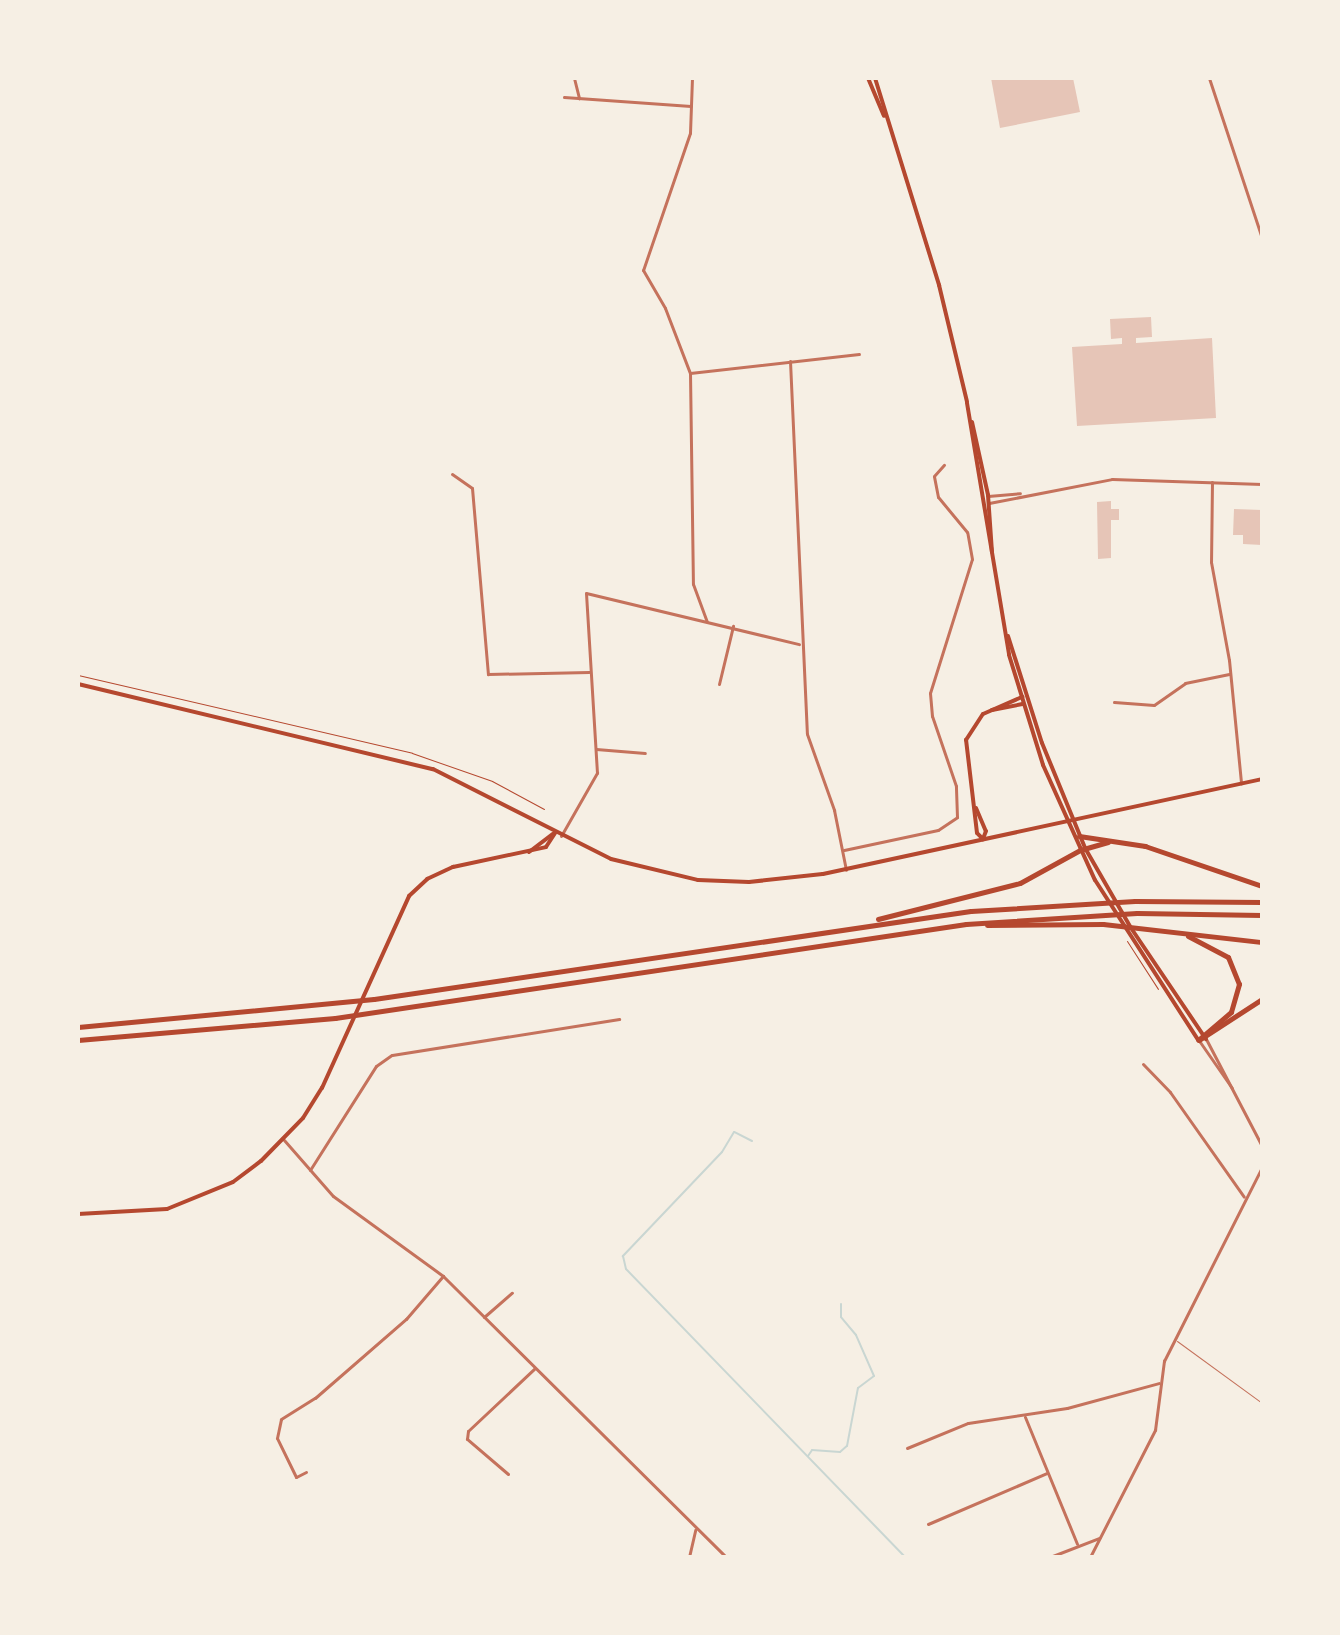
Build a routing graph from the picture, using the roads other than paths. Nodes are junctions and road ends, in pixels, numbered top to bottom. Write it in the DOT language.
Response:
graph roads {
  1 [pos="574,78"];
  2 [pos="692,78"];
  3 [pos="868,78"];
  4 [pos="875,78"];
  5 [pos="1209,78"];
  6 [pos="564,97"];
  7 [pos="579,98"];
  8 [pos="691,106"];
  9 [pos="892,137"];
  10 [pos="1262,238"];
  11 [pos="859,354"];
  12 [pos="790,361"];
  13 [pos="690,373"];
  14 [pos="967,403"];
  15 [pos="944,465"];
  16 [pos="452,474"];
  17 [pos="1212,482"];
  18 [pos="1262,484"];
  19 [pos="1023,494"];
  20 [pos="988,495"];
  21 [pos="982,501"];
  22 [pos="989,503"];
  23 [pos="992,562"];
  24 [pos="1002,619"];
  25 [pos="707,622"];
  26 [pos="733,626"];
  27 [pos="800,645"];
  28 [pos="589,672"];
  29 [pos="1229,674"];
  30 [pos="78,684"];
  31 [pos="719,684"];
  32 [pos="1020,697"];
  33 [pos="1027,699"];
  34 [pos="1114,702"];
  35 [pos="1022,704"];
  36 [pos="989,710"];
  37 [pos="596,749"];
  38 [pos="645,753"];
  39 [pos="1262,779"];
  40 [pos="1241,783"];
  41 [pos="555,833"];
  42 [pos="561,836"];
  43 [pos="1079,836"];
  44 [pos="983,839"];
  45 [pos="1108,842"];
  46 [pos="1082,849"];
  47 [pos="842,851"];
  48 [pos="527,854"];
  49 [pos="846,870"];
  50 [pos="1262,886"];
  51 [pos="1262,902"];
  52 [pos="1262,915"];
  53 [pos="966,924"];
  54 [pos="850,926"];
  55 [pos="1167,930"];
  56 [pos="1262,942"];
  57 [pos="1262,999"];
  58 [pos="619,1019"];
  59 [pos="78,1027"];
  60 [pos="1204,1036"];
  61 [pos="78,1040"];
  62 [pos="1198,1040"];
  63 [pos="1143,1064"];
  64 [pos="1234,1091"];
  65 [pos="284,1140"];
  66 [pos="1262,1146"];
  67 [pos="1262,1167"];
  68 [pos="310,1170"];
  69 [pos="1244,1197"];
  70 [pos="78,1214"];
  71 [pos="443,1276"];
  72 [pos="512,1293"];
  73 [pos="484,1317"];
  74 [pos="1175,1340"];
  75 [pos="536,1368"];
  76 [pos="1159,1383"];
  77 [pos="1262,1403"];
  78 [pos="1025,1417"];
  79 [pos="907,1448"];
  80 [pos="306,1472"];
  81 [pos="1047,1473"];
  82 [pos="508,1474"];
  83 [pos="928,1524"];
  84 [pos="695,1530"];
  85 [pos="1099,1538"];
  86 [pos="1077,1544"];
  87 [pos="689,1557"];
  88 [pos="726,1557"];
  89 [pos="1050,1557"];
  90 [pos="1090,1557"];
  1 -- 7 [label="street"];
  2 -- 8 [label="street"];
  3 -- 9 [label="main road"];
  4 -- 9 [label="main road"];
  5 -- 10 [label="street"];
  6 -- 7 [label="street"];
  7 -- 8 [label="street"];
  8 -- 13 [label="street"];
  9 -- 14 [label="main road"];
  11 -- 12 [label="street"];
  12 -- 13 [label="street"];
  12 -- 27 [label="street"];
  13 -- 25 [label="street"];
  14 -- 20 [label="main road"];
  14 -- 21 [label="main road"];
  15 -- 47 [label="street"];
  16 -- 28 [label="street"];
  17 -- 18 [label="street"];
  17 -- 19 [label="street"];
  17 -- 29 [label="street"];
  19 -- 20 [label="street"];
  19 -- 22 [label="street"];
  20 -- 21 [label="street"];
  20 -- 22 [label="main road"];
  21 -- 22 [label="street"];
  21 -- 23 [label="main road"];
  22 -- 23 [label="main road"];
  23 -- 24 [label="main road"];
  24 -- 32 [label="main road"];
  24 -- 33 [label="main road"];
  25 -- 26 [label="street"];
  25 -- 28 [label="street"];
  26 -- 27 [label="street"];
  26 -- 31 [label="street"];
  27 -- 47 [label="street"];
  28 -- 37 [label="street"];
  29 -- 34 [label="street"];
  29 -- 40 [label="street"];
  30 -- 41 [label="main road"];
  32 -- 33 [label="main road"];
  32 -- 35 [label="main road"];
  32 -- 36 [label="main road"];
  33 -- 35 [label="main road"];
  33 -- 43 [label="main road"];
  35 -- 36 [label="main road"];
  35 -- 46 [label="main road"];
  36 -- 44 [label="main road"];
  37 -- 38 [label="street"];
  37 -- 42 [label="street"];
  39 -- 40 [label="main road"];
  40 -- 44 [label="main road"];
  41 -- 42 [label="main road"];
  41 -- 48 [label="main road"];
  41 -- 48 [label="main road"];
  42 -- 49 [label="main road"];
  43 -- 45 [label="highway"];
  43 -- 46 [label="main road"];
  44 -- 49 [label="main road"];
  45 -- 46 [label="highway"];
  45 -- 50 [label="highway"];
  46 -- 54 [label="highway"];
  46 -- 60 [label="main road"];
  46 -- 62 [label="main road"];
  47 -- 49 [label="street"];
  48 -- 65 [label="main road"];
  51 -- 54 [label="highway"];
  52 -- 53 [label="highway"];
  53 -- 55 [label="highway"];
  53 -- 61 [label="highway"];
  54 -- 59 [label="highway"];
  55 -- 56 [label="highway"];
  55 -- 60 [label="highway"];
  57 -- 60 [label="highway"];
  58 -- 68 [label="street"];
  60 -- 62 [label="highway"];
  60 -- 64 [label="street"];
  62 -- 64 [label="street"];
  63 -- 69 [label="street"];
  64 -- 66 [label="street"];
  65 -- 68 [label="street"];
  65 -- 70 [label="main road"];
  67 -- 69 [label="street"];
  68 -- 71 [label="street"];
  69 -- 74 [label="street"];
  71 -- 73 [label="street"];
  71 -- 80 [label="street"];
  72 -- 73 [label="street"];
  73 -- 75 [label="street"];
  74 -- 76 [label="street"];
  74 -- 77 [label="lane"];
  75 -- 82 [label="street"];
  75 -- 84 [label="street"];
  76 -- 78 [label="street"];
  76 -- 85 [label="street"];
  78 -- 79 [label="street"];
  78 -- 81 [label="street"];
  81 -- 83 [label="street"];
  81 -- 86 [label="street"];
  84 -- 87 [label="street"];
  84 -- 88 [label="street"];
  85 -- 86 [label="street"];
  85 -- 90 [label="street"];
  86 -- 89 [label="street"];
}
